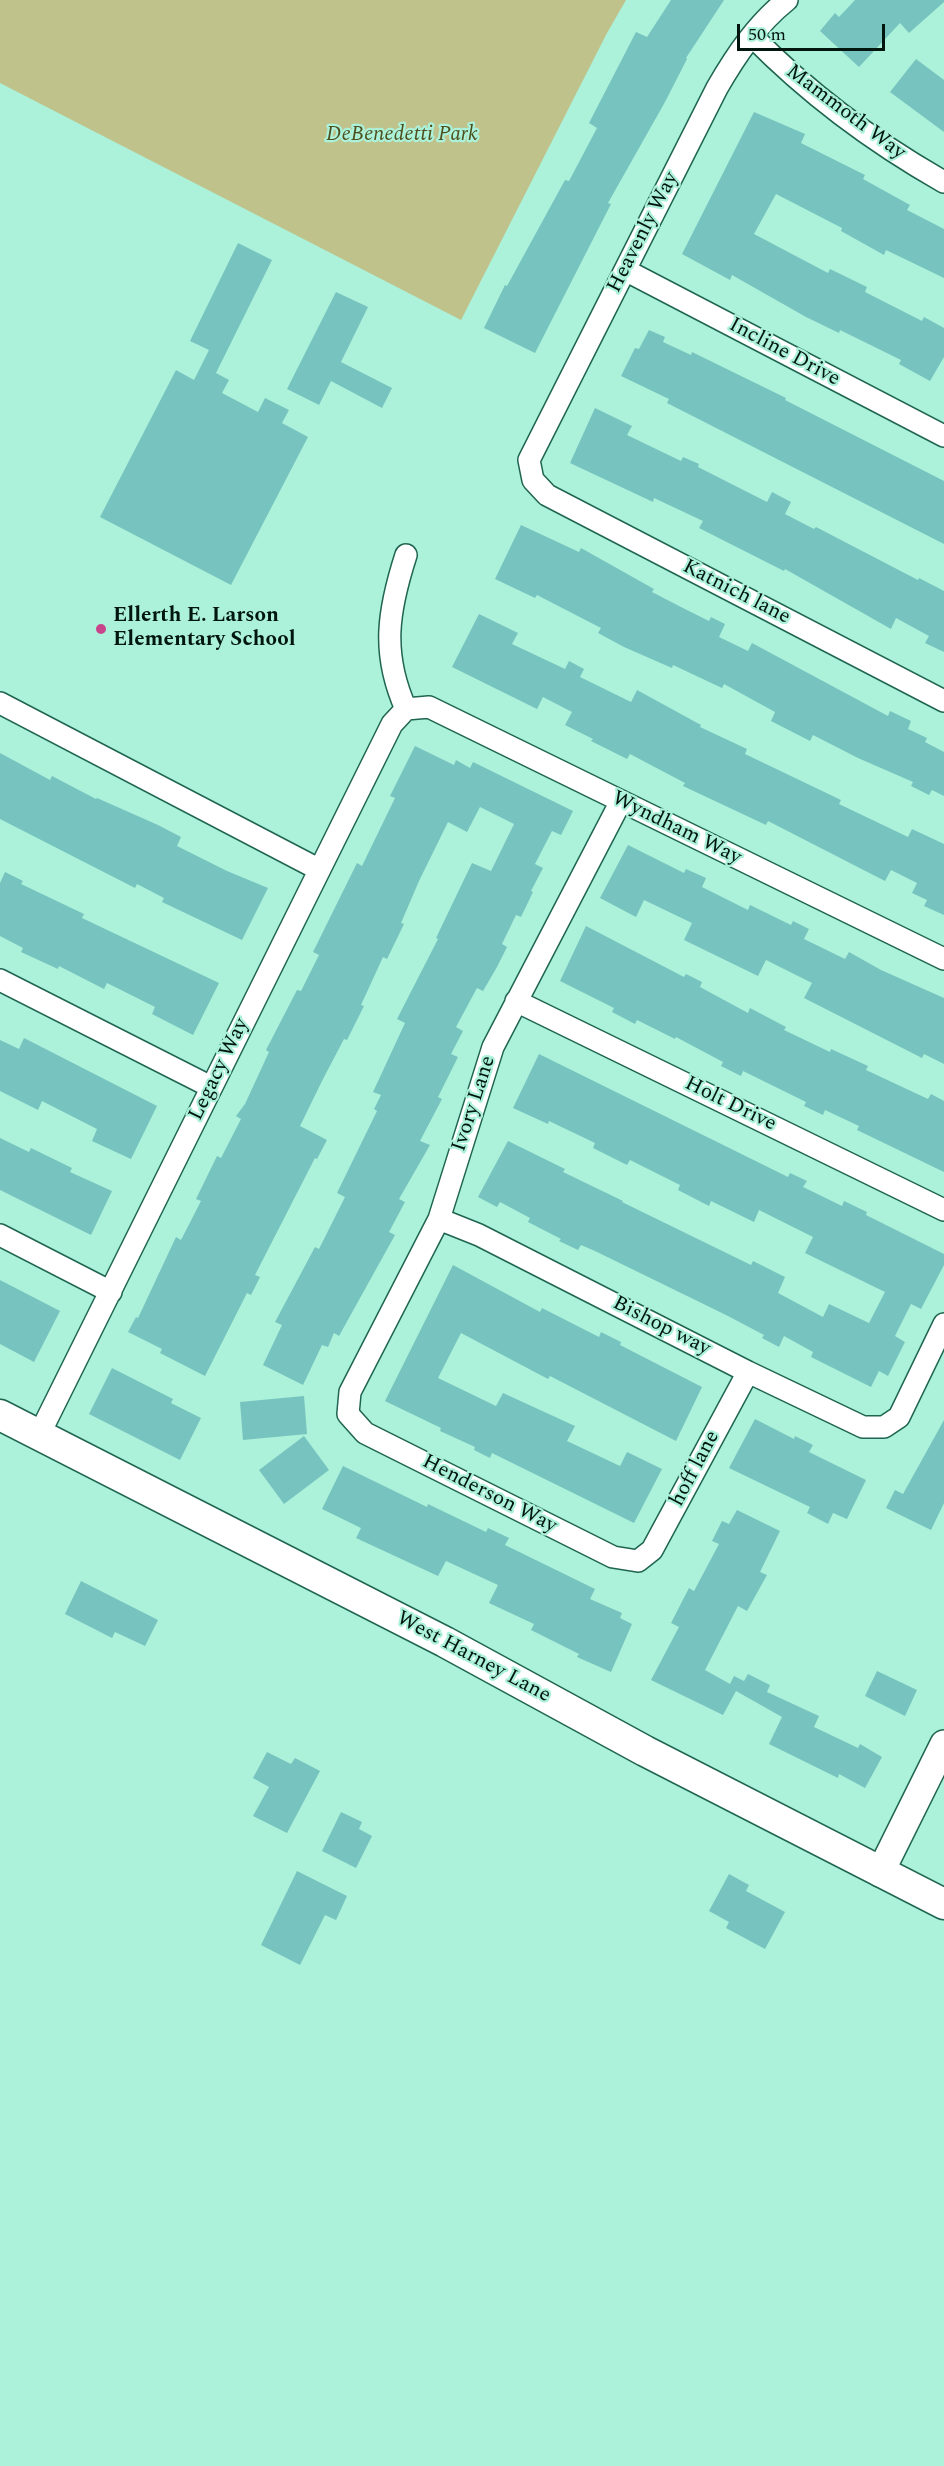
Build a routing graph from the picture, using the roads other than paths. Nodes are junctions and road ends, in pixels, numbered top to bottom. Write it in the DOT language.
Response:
graph roads {
  1 [pos="787,0"];
  2 [pos="752,36"];
  3 [pos="944,182"];
  4 [pos="626,270"];
  5 [pos="944,435"];
  6 [pos="533,480"];
  7 [pos="406,555"];
  8 [pos="944,701"];
  9 [pos="0,703"];
  10 [pos="406,709"];
  11 [pos="621,801"];
  12 [pos="318,869"];
  13 [pos="944,959"];
  14 [pos="0,980"];
  15 [pos="516,1001"];
  16 [pos="211,1087"];
  17 [pos="944,1210"];
  18 [pos="439,1219"];
  19 [pos="0,1235"];
  20 [pos="111,1292"];
  21 [pos="944,1324"];
  22 [pos="748,1372"];
  23 [pos="348,1414"];
  24 [pos="0,1415"];
  25 [pos="39,1435"];
  26 [pos="638,1561"];
  27 [pos="944,1744"];
  28 [pos="880,1873"];
  29 [pos="944,1905"];
  1 -- 2 [label="street, Heavenly Way"];
  2 -- 3 [label="street, Mammoth Way"];
  2 -- 4 [label="street, Heavenly Way"];
  4 -- 5 [label="street, Incline Drive"];
  4 -- 6 [label="street, Heavenly Way"];
  6 -- 8 [label="street, Katnich lane"];
  7 -- 10 [label="street"];
  9 -- 12 [label="street"];
  10 -- 11 [label="street, Wyndham Way"];
  10 -- 12 [label="street, Legacy Way"];
  11 -- 13 [label="street, Wyndham Way"];
  11 -- 15 [label="street, Ivory Lane"];
  12 -- 16 [label="street, Legacy Way"];
  14 -- 16 [label="street"];
  15 -- 17 [label="street, Holt Drive"];
  15 -- 18 [label="street, Ivory Lane"];
  16 -- 20 [label="street, Legacy Way"];
  18 -- 22 [label="street, Bishop way"];
  18 -- 23 [label="street, Ivory Lane"];
  19 -- 20 [label="street"];
  20 -- 25 [label="street, Legacy Way"];
  21 -- 22 [label="street, Bishop way"];
  22 -- 26 [label="street, hoff lane"];
  23 -- 26 [label="street, Henderson Way"];
  24 -- 25 [label="main road, West Harney Lane"];
  25 -- 28 [label="main road, West Harney Lane"];
  27 -- 28 [label="street"];
  28 -- 29 [label="main road, West Harney Lane"];
}
